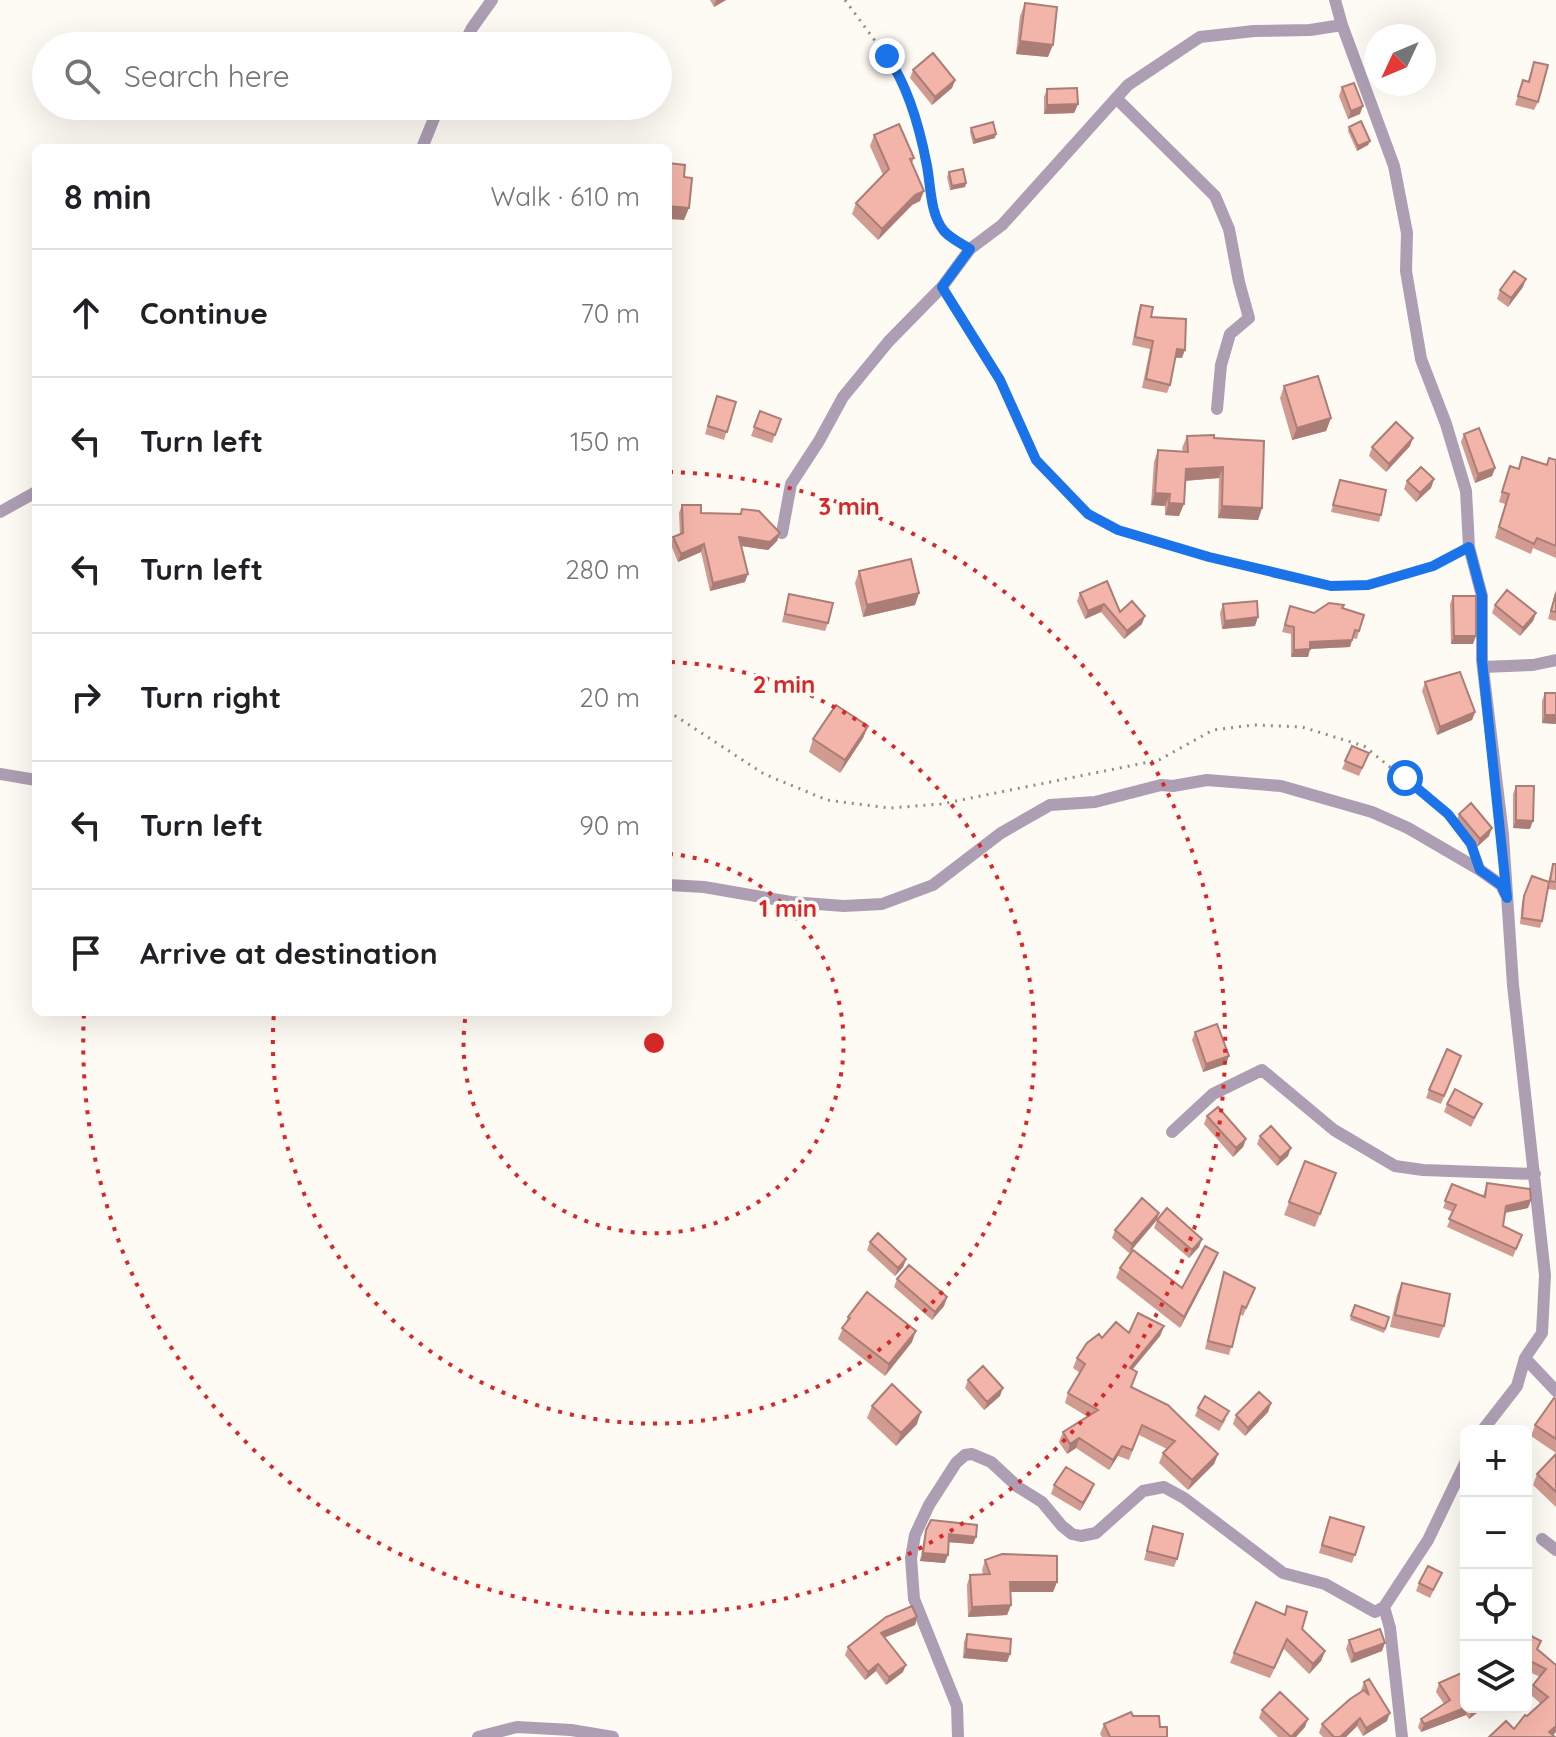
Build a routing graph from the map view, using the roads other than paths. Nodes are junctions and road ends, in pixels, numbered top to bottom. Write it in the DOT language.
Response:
graph roads {
  1 [pos="492,0"];
  2 [pos="1335,0"];
  3 [pos="1342,25"];
  4 [pos="470,32"];
  5 [pos="1116,98"];
  6 [pos="433,120"];
  7 [pos="424,144"];
  8 [pos="1217,409"];
  9 [pos="32,494"];
  10 [pos="0,512"];
  11 [pos="782,533"];
  12 [pos="1556,660"];
  13 [pos="1483,667"];
  14 [pos="0,774"];
  15 [pos="32,779"];
  16 [pos="672,885"];
  17 [pos="1507,898"];
  18 [pos="1172,1132"];
  19 [pos="1535,1174"];
  20 [pos="1525,1358"];
  21 [pos="1556,1391"];
  22 [pos="1487,1425"];
  23 [pos="1460,1473"];
  24 [pos="1542,1539"];
  25 [pos="1556,1550"];
  26 [pos="1384,1607"];
  27 [pos="478,1737"];
  28 [pos="613,1737"];
  29 [pos="958,1737"];
  30 [pos="1402,1737"];
  1 -- 4 [label="street"];
  2 -- 3 [label="street"];
  3 -- 5 [label="street"];
  3 -- 13 [label="street"];
  5 -- 8 [label="street"];
  5 -- 11 [label="street"];
  6 -- 7 [label="street"];
  9 -- 10 [label="street"];
  12 -- 13 [label="street"];
  13 -- 17 [label="street"];
  14 -- 15 [label="street"];
  16 -- 17 [label="street"];
  17 -- 19 [label="street"];
  18 -- 19 [label="street"];
  19 -- 20 [label="street"];
  20 -- 21 [label="street"];
  20 -- 22 [label="street"];
  23 -- 26 [label="street"];
  24 -- 25 [label="street"];
  26 -- 29 [label="street"];
  26 -- 30 [label="street"];
  27 -- 28 [label="street"];
}
